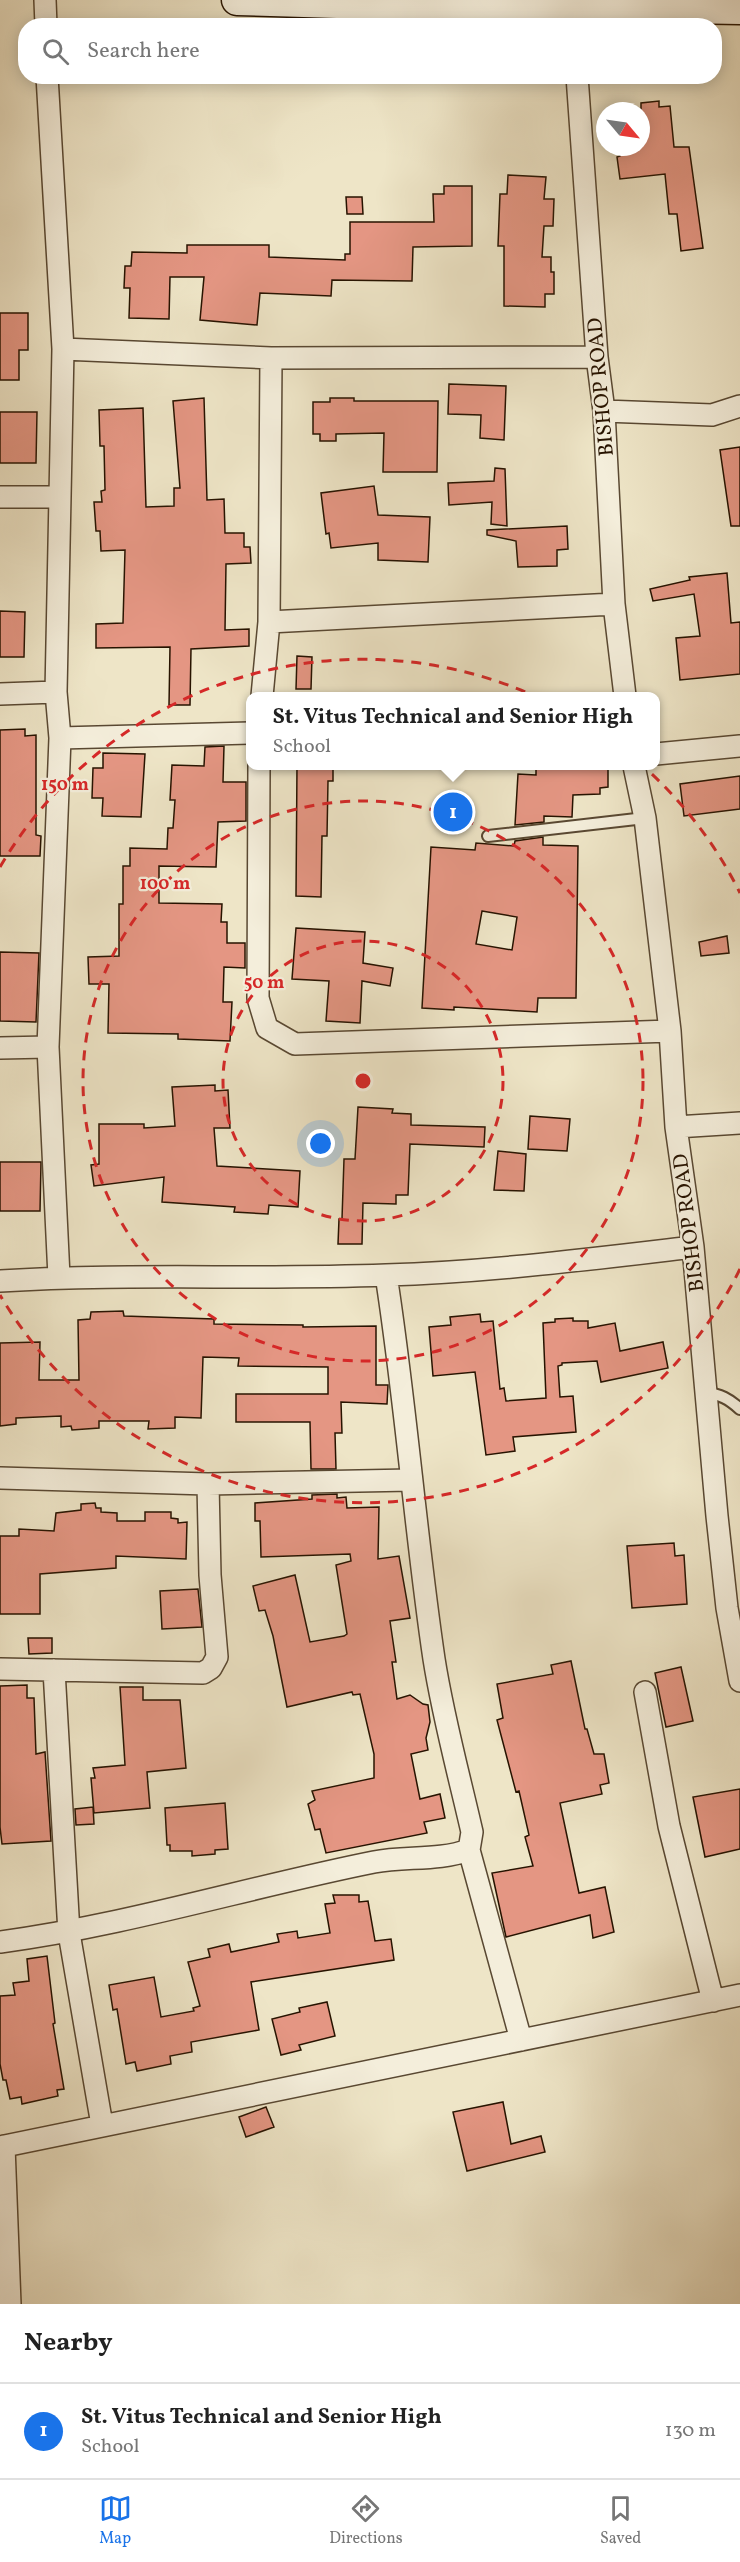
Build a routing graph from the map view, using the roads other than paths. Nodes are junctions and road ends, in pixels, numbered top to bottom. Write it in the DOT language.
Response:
graph roads {
  1 [pos="45,0"];
  2 [pos="237,0"];
  3 [pos="260,0"];
  4 [pos="375,1"];
  5 [pos="624,3"];
  6 [pos="740,9"];
  7 [pos="46,18"];
  8 [pos="573,18"];
  9 [pos="47,84"];
  10 [pos="578,84"];
  11 [pos="63,349"];
  12 [pos="597,357"];
  13 [pos="271,358"];
  14 [pos="740,406"];
  15 [pos="604,411"];
  16 [pos="0,497"];
  17 [pos="59,497"];
  18 [pos="614,604"];
  19 [pos="269,622"];
  20 [pos="56,692"];
  21 [pos="262,692"];
  22 [pos="625,692"];
  23 [pos="0,694"];
  24 [pos="246,733"];
  25 [pos="60,738"];
  26 [pos="740,746"];
  27 [pos="660,754"];
  28 [pos="259,770"];
  29 [pos="635,770"];
  30 [pos="645,818"];
  31 [pos="488,836"];
  32 [pos="670,1031"];
  33 [pos="48,1047"];
  34 [pos="0,1048"];
  35 [pos="740,1123"];
  36 [pos="676,1128"];
  37 [pos="693,1247"];
  38 [pos="386,1275"];
  39 [pos="58,1278"];
  40 [pos="0,1281"];
  41 [pos="706,1393"];
  42 [pos="740,1409"];
  43 [pos="0,1478"];
  44 [pos="411,1480"];
  45 [pos="207,1484"];
  46 [pos="0,1670"];
  47 [pos="54,1670"];
  48 [pos="740,1681"];
  49 [pos="645,1692"];
  50 [pos="469,1850"];
  51 [pos="69,1933"];
  52 [pos="0,1942"];
  53 [pos="740,1995"];
  54 [pos="713,2001"];
  55 [pos="521,2040"];
  56 [pos="102,2125"];
  57 [pos="2,2147"];
  58 [pos="10,2304"];
  1 -- 7 [label="street"];
  2 -- 3 [label="street"];
  3 -- 4 [label="street"];
  4 -- 8 [label="street"];
  5 -- 6 [label="street"];
  5 -- 8 [label="street"];
  9 -- 11 [label="street"];
  10 -- 12 [label="street, BISHOP ROAD"];
  11 -- 13 [label="street"];
  11 -- 17 [label="street"];
  12 -- 13 [label="street"];
  12 -- 15 [label="street, BISHOP ROAD"];
  13 -- 19 [label="street"];
  14 -- 15 [label="street"];
  15 -- 18 [label="street, BISHOP ROAD"];
  16 -- 17 [label="street"];
  17 -- 20 [label="street"];
  18 -- 19 [label="street"];
  18 -- 22 [label="street, BISHOP ROAD"];
  19 -- 21 [label="street"];
  20 -- 23 [label="street"];
  20 -- 25 [label="street"];
  24 -- 25 [label="street"];
  25 -- 33 [label="street"];
  26 -- 27 [label="street"];
  28 -- 32 [label="street"];
  29 -- 30 [label="street, BISHOP ROAD"];
  30 -- 31 [label="lane"];
  30 -- 32 [label="street, BISHOP ROAD"];
  32 -- 36 [label="street, BISHOP ROAD"];
  33 -- 34 [label="street"];
  33 -- 39 [label="street"];
  35 -- 36 [label="street"];
  36 -- 37 [label="street, BISHOP ROAD"];
  37 -- 38 [label="street"];
  37 -- 41 [label="street, BISHOP ROAD"];
  38 -- 39 [label="street"];
  38 -- 44 [label="street"];
  39 -- 40 [label="street"];
  41 -- 42 [label="lane"];
  41 -- 48 [label="street, BISHOP ROAD"];
  43 -- 45 [label="street"];
  44 -- 45 [label="street"];
  44 -- 50 [label="street"];
  45 -- 47 [label="street"];
  46 -- 47 [label="street"];
  47 -- 51 [label="street"];
  49 -- 54 [label="street"];
  50 -- 51 [label="street"];
  50 -- 55 [label="street"];
  51 -- 52 [label="street"];
  51 -- 56 [label="street"];
  53 -- 54 [label="street"];
  54 -- 55 [label="street"];
  55 -- 56 [label="street"];
  56 -- 57 [label="street"];
  57 -- 58 [label="street"];
}
